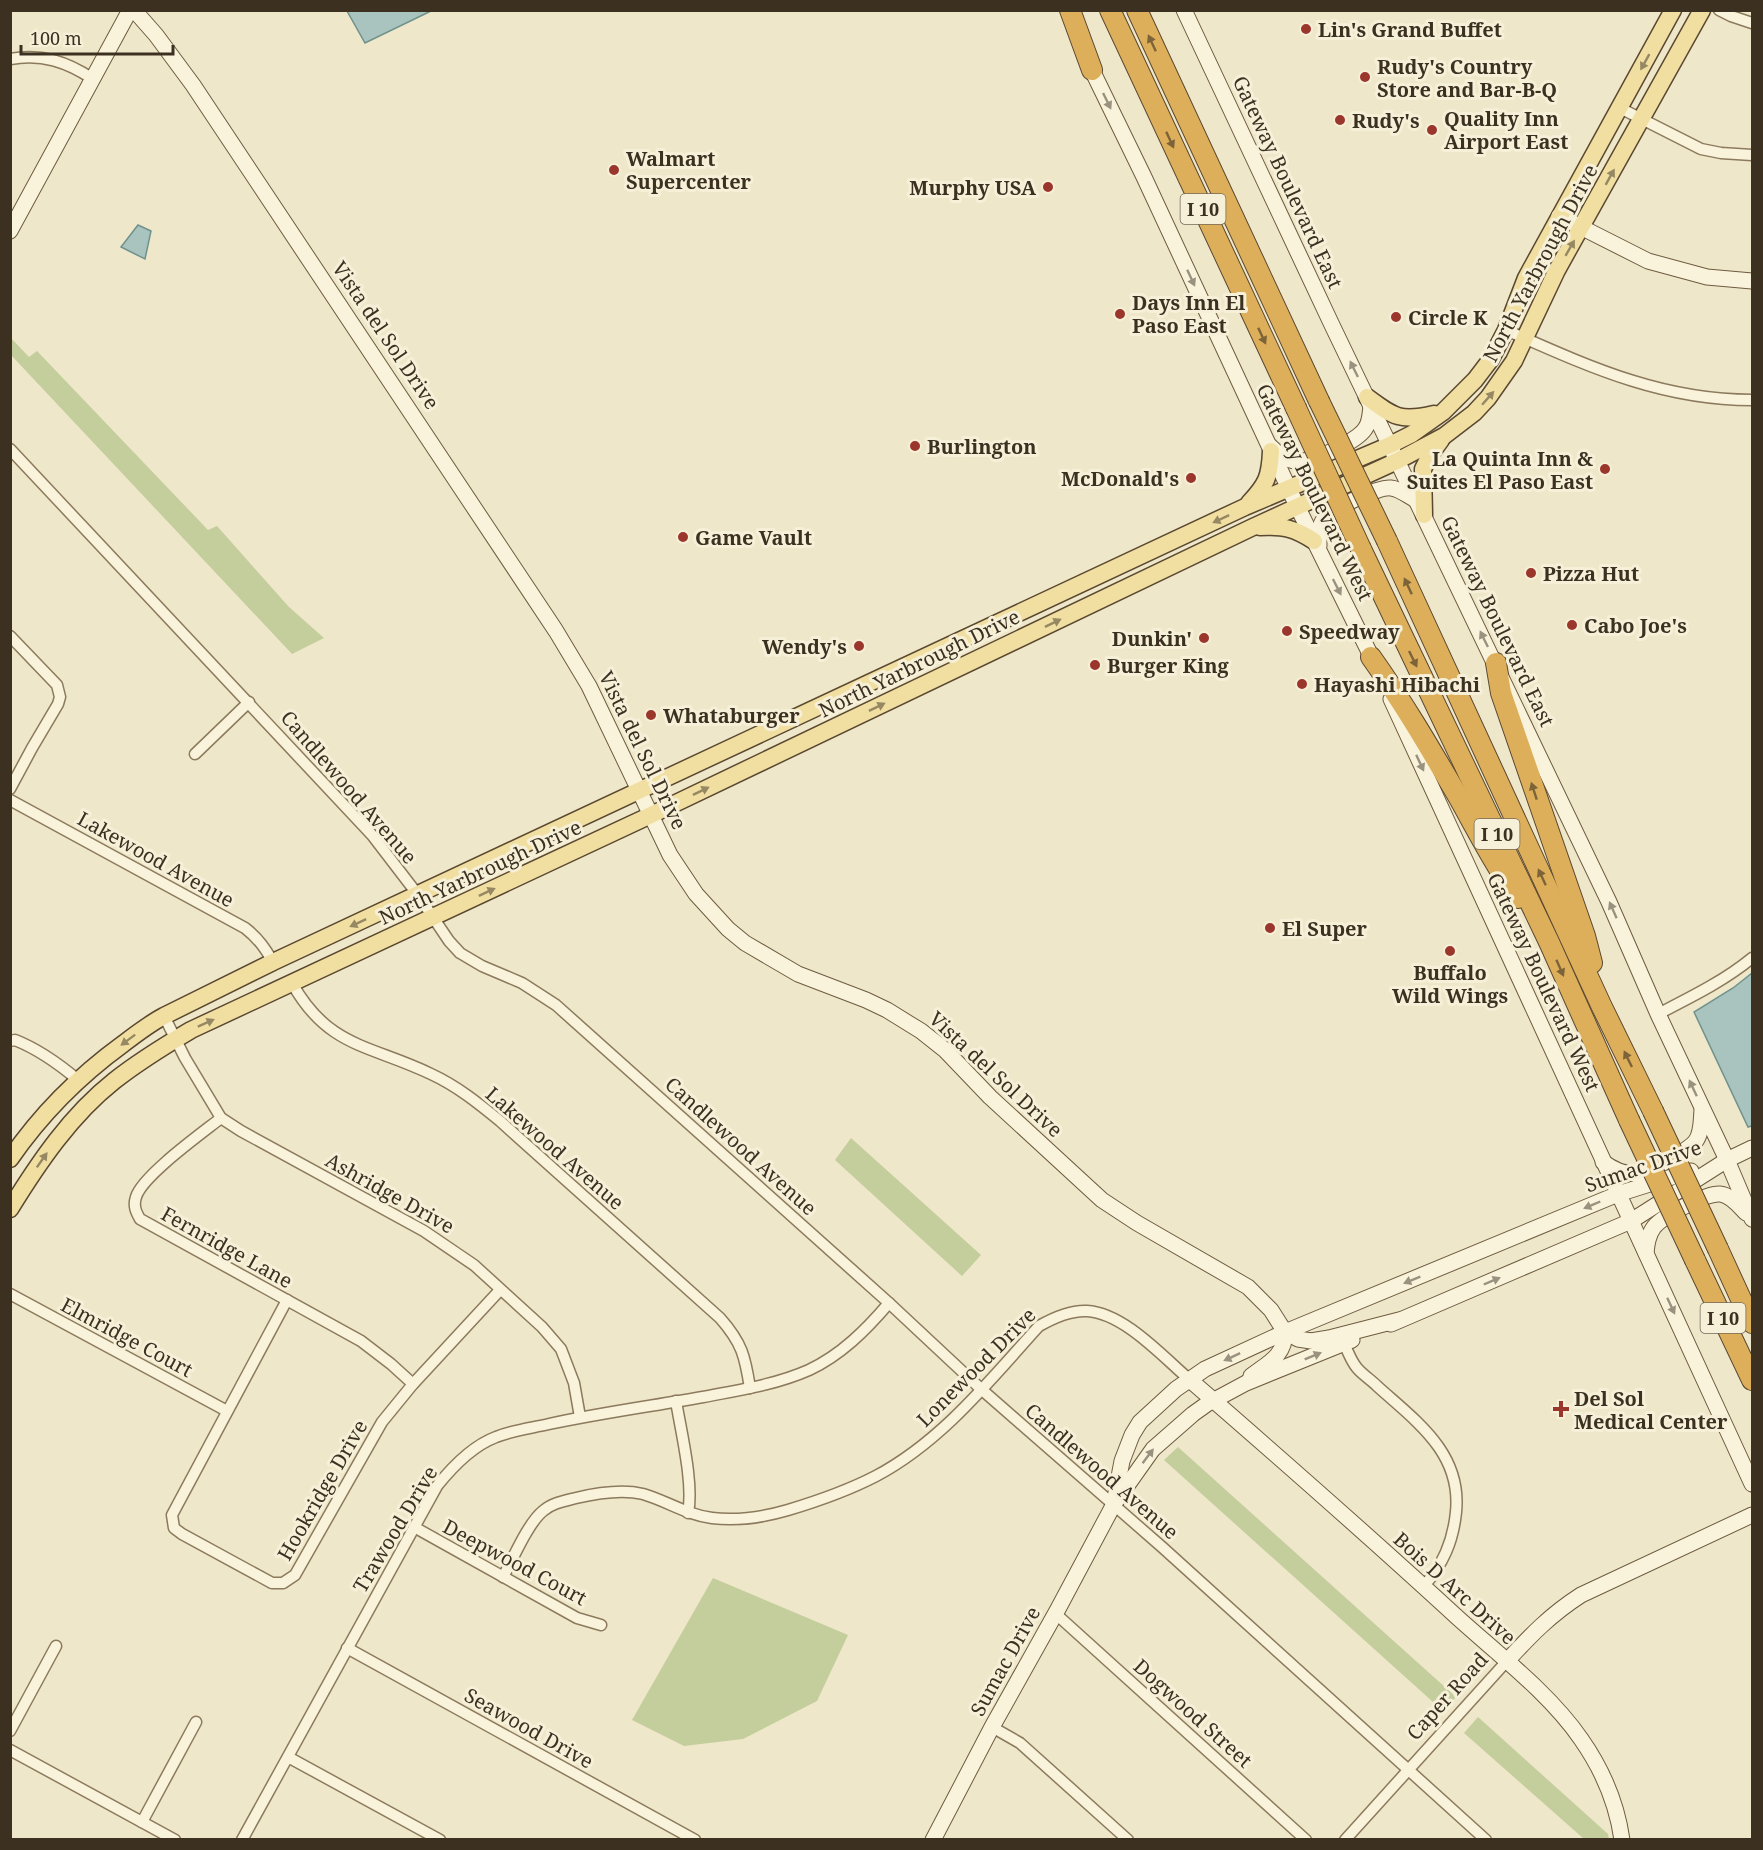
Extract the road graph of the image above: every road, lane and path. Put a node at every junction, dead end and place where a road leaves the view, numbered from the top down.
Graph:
1 (132, 10) edge
2 (1064, 10) edge
3 (1070, 10) edge
4 (1110, 10) edge
5 (1137, 10) edge
6 (1184, 10) edge
7 (1673, 10) edge
8 (1702, 10) edge
9 (1719, 10) edge
10 (1752, 23) edge
11 (10, 59) edge
12 (1092, 70) junction
13 (93, 79) junction
14 (1620, 108) junction
15 (1642, 120) junction
16 (1752, 155) edge
17 (1559, 216) junction
18 (1581, 228) junction
19 (10, 231) edge
20 (1752, 281) edge
21 (1506, 330) junction
22 (1526, 339) junction
23 (1752, 400) edge
24 (1369, 402) junction
25 (1443, 412) junction
26 (1444, 436) junction
27 (1390, 445) junction
28 (1269, 447) junction
29 (10, 449) edge
30 (1397, 461) junction
31 (1289, 488) junction
32 (1297, 506) junction
33 (1245, 507) junction
34 (1420, 507) junction
35 (1253, 527) junction
36 (1316, 546) junction
37 (993, 626) junction
38 (10, 636) edge
39 (1003, 646) junction
40 (1371, 657) junction
41 (1496, 663) junction
42 (249, 702) junction
43 (195, 754) dead end
44 (10, 789) edge
45 (639, 792) junction
46 (10, 800) edge
47 (651, 815) junction
48 (418, 895) junction
49 (434, 917) junction
50 (1549, 942) junction
51 (1752, 958) edge
52 (273, 962) junction
53 (292, 983) junction
54 (1602, 1007) junction
55 (1658, 1014) junction
56 (164, 1016) junction
57 (175, 1040) junction
58 (10, 1041) edge
59 (78, 1080) junction
60 (1702, 1110) junction
61 (221, 1118) junction
62 (1752, 1148) edge
63 (10, 1159) edge
64 (1727, 1160) junction
65 (1603, 1162) junction
66 (1618, 1194) junction
67 (10, 1209) edge
68 (1752, 1219) edge
69 (1631, 1221) junction
70 (1646, 1253) junction
71 (500, 1290) junction
72 (10, 1294) edge
73 (287, 1300) junction
74 (889, 1303) junction
75 (1399, 1320) junction
76 (1752, 1323) edge
77 (1285, 1332) junction
78 (1344, 1344) junction
79 (1190, 1380) junction
80 (1752, 1380) edge
81 (413, 1384) junction
82 (750, 1388) junction
83 (981, 1389) junction
84 (1232, 1391) junction
85 (676, 1401) junction
86 (1214, 1401) junction
87 (227, 1411) junction
88 (580, 1417) junction
89 (1752, 1484) edge
90 (1114, 1504) junction
91 (688, 1513) junction
92 (1752, 1515) edge
93 (414, 1527) junction
94 (503, 1577) junction
95 (1424, 1586) junction
96 (1056, 1614) junction
97 (601, 1625) dead end
98 (56, 1646) dead end
99 (347, 1648) junction
100 (1506, 1662) junction
101 (196, 1722) dead end
102 (992, 1727) junction
103 (10, 1731) edge
104 (10, 1750) edge
105 (288, 1757) junction
106 (1408, 1768) junction
107 (142, 1822) junction
108 (175, 1839) edge
109 (242, 1839) edge
110 (440, 1839) edge
111 (694, 1839) edge
112 (933, 1839) edge
113 (1128, 1839) edge
114 (1306, 1839) edge
115 (1345, 1839) edge
116 (1486, 1839) edge
117 (1622, 1839) edge

1 - 13 main road
1 - 45 main road, Vista del Sol Drive
2 - 12 main road, Gateway Boulevard West
3 - 12 highway
4 -> 50 highway, I 10, bridge
54 -> 5 highway, I 10, bridge
24 -> 6 main road, Gateway Boulevard East
7 -> 14 main road, North Yarbrough Drive
8 - 15 main road, North Yarbrough Drive
9 - 10 street
11 - 13 street
12 -> 28 main road, Gateway Boulevard West
13 - 19 main road
14 - 15 street
14 - 17 main road, North Yarbrough Drive
15 - 16 street
18 -> 15 main road, North Yarbrough Drive
17 - 18 main road
17 - 21 main road, North Yarbrough Drive
18 - 20 main road
22 -> 18 main road, North Yarbrough Drive
21 - 22 street
21 - 25 main road, North Yarbrough Drive
22 - 23 street
26 -> 22 main road, North Yarbrough Drive
24 - 25 main road
24 - 27 main road, Gateway Boulevard East
24 - 28 main road
25 - 27 main road, North Yarbrough Drive
26 - 30 main road, North Yarbrough Drive
26 - 34 main road
27 - 30 main road, Gateway Boulevard East
27 - 31 main road, North Yarbrough Drive
28 - 31 main road, Gateway Boulevard West
28 - 33 main road
29 - 42 street, Candlewood Avenue
30 - 32 main road, North Yarbrough Drive
30 - 34 main road, Gateway Boulevard East
31 - 32 main road, Gateway Boulevard West
31 - 33 main road, North Yarbrough Drive
32 - 35 main road, North Yarbrough Drive
32 - 36 main road, Gateway Boulevard West
33 -> 37 main road, North Yarbrough Drive
34 - 36 main road
41 -> 34 main road, Gateway Boulevard East
35 - 36 main road
39 -> 35 main road, North Yarbrough Drive
36 -> 40 main road, Gateway Boulevard West
37 - 39 main road
37 - 45 main road, North Yarbrough Drive
38 - 44 street
47 -> 39 main road, North Yarbrough Drive
40 - 50 highway
40 -> 65 main road, Gateway Boulevard West
54 -> 41 highway
55 -> 41 main road, Gateway Boulevard East
42 - 43 street
42 - 48 street, Candlewood Avenue
45 - 47 main road, Vista del Sol Drive
45 - 48 main road, North Yarbrough Drive
46 - 52 street, Lakewood Avenue
49 -> 47 main road, North Yarbrough Drive
47 - 77 main road, Vista del Sol Drive
48 - 49 street, Candlewood Avenue
48 -> 52 main road, North Yarbrough Drive
49 - 53 main road, North Yarbrough Drive
49 - 74 street, Candlewood Avenue
50 -> 80 highway, I 10, bridge
51 - 55 street
52 - 56 main road, North Yarbrough Drive
57 -> 53 main road, North Yarbrough Drive
53 - 82 street, Lakewood Avenue
76 -> 54 highway, I 10, bridge
60 -> 55 main road, Gateway Boulevard East
56 - 57 street, Ashridge Drive
56 -> 59 main road, North Yarbrough Drive
57 - 61 street, Ashridge Drive
67 -> 57 main road, North Yarbrough Drive
58 - 59 street
59 - 63 main road, North Yarbrough Drive
60 - 64 main road, Gateway Boulevard East
60 - 65 main road
61 - 71 street, Ashridge Drive
61 - 73 street, Fernridge Lane
62 - 64 main road
64 - 66 main road, Sumac Drive
64 - 68 main road, Gateway Boulevard East
64 - 69 main road, Sumac Drive
65 - 66 main road, Gateway Boulevard West
66 - 69 main road, Gateway Boulevard West
66 -> 77 main road, Sumac Drive
68 - 70 main road
69 - 70 main road, Gateway Boulevard West
75 -> 69 main road, Sumac Drive
70 -> 89 main road, Gateway Boulevard West
71 - 81 street, Hookridge Drive
71 - 88 street, Ashridge Drive
72 - 87 street, Elmridge Court
73 - 81 street, Fernridge Lane
73 - 87 street, Hookridge Drive
74 - 82 street, Trawood Drive
74 - 83 street, Candlewood Avenue
75 - 77 main road
75 - 78 main road, Sumac Drive
77 -> 79 main road, Sumac Drive
77 - 84 main road
84 -> 78 main road, Sumac Drive
78 - 95 street
79 - 83 street, Lonewood Drive
79 - 86 main road, Bois D Arc Drive
79 - 90 main road, Sumac Drive
81 - 87 street, Hookridge Drive
82 - 85 street, Trawood Drive
83 - 90 street, Candlewood Avenue
83 - 91 street, Lonewood Drive
84 - 86 main road, Sumac Drive
85 - 88 street, Trawood Drive
85 - 91 street
90 -> 86 main road, Sumac Drive
86 - 95 main road, Bois D Arc Drive
88 - 93 street, Trawood Drive
90 - 96 main road, Sumac Drive
90 - 106 street, Candlewood Avenue
91 - 94 street, Lonewood Drive
92 - 100 main road, Caper Road
93 - 94 street, Deepwood Court
93 - 99 street, Trawood Drive
94 - 97 street, Deepwood Court
95 - 100 main road, Bois D Arc Drive
96 - 102 main road, Sumac Drive
96 - 114 street, Dogwood Street
98 - 103 street
99 - 105 street, Trawood Drive
99 - 111 street, Seawood Drive
100 - 106 street, Caper Road
100 - 117 main road, Bois D Arc Drive
101 - 107 street
102 - 112 main road, Sumac Drive
102 - 113 street
104 - 107 street
105 - 109 street, Trawood Drive
105 - 110 street
106 - 115 street, Caper Road
106 - 116 street, Candlewood Avenue
107 - 108 street

